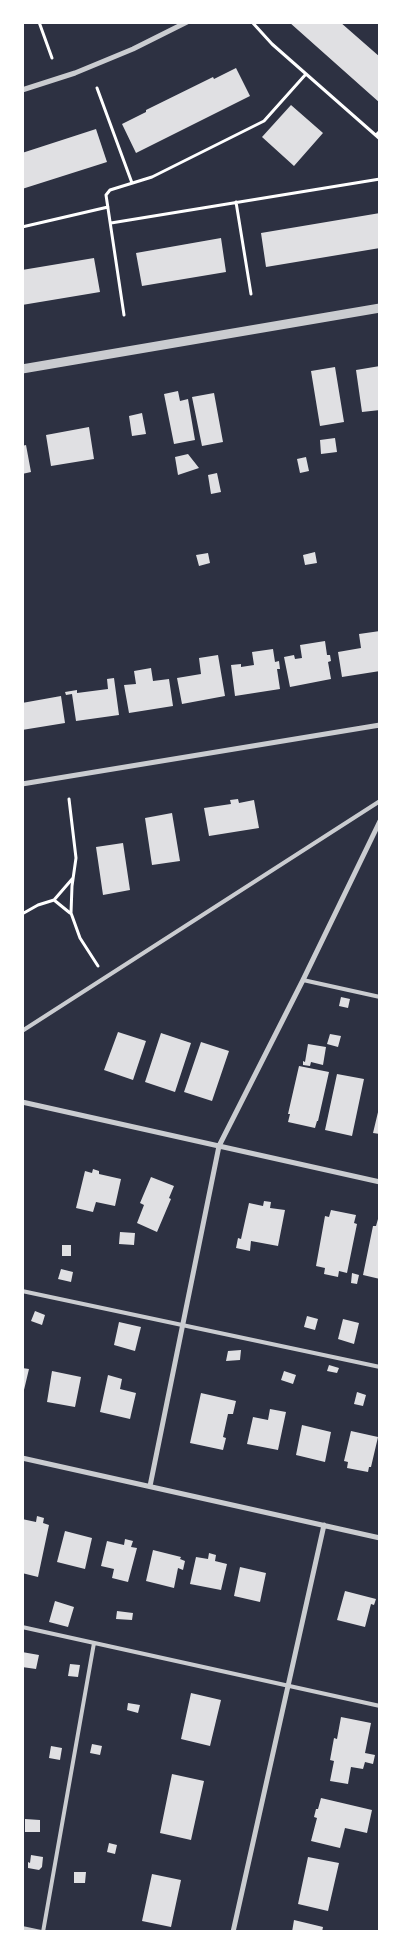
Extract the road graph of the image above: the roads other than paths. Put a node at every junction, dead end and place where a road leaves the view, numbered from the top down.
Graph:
1 (187, 22) edge
2 (22, 90) edge
3 (380, 308) edge
4 (22, 369) edge
5 (380, 725) edge
6 (22, 784) edge
7 (380, 801) edge
8 (380, 821) edge
9 (303, 980) junction
10 (380, 997) edge
11 (22, 1031) edge
12 (22, 1102) edge
13 (219, 1146) junction
14 (380, 1182) edge
15 (22, 1291) edge
16 (184, 1324) junction
17 (380, 1367) edge
18 (22, 1458) edge
19 (150, 1486) junction
20 (324, 1526) junction
21 (380, 1538) edge
22 (22, 1627) edge
23 (94, 1643) junction
24 (288, 1686) junction
25 (380, 1706) edge
26 (22, 1928) edge
27 (42, 1932) edge
28 (233, 1932) edge

1 - 2 street
3 - 4 street
5 - 6 street
7 - 11 lane
8 - 9 street
9 - 10 lane
9 - 13 street
12 - 13 street
13 - 14 street
13 - 16 street
15 - 16 lane
16 - 17 lane
16 - 19 street
18 - 19 street
19 - 20 street
20 - 21 street
20 - 24 street
22 - 23 lane
23 - 24 lane
23 - 27 lane
24 - 25 lane
24 - 28 street
26 - 27 lane

